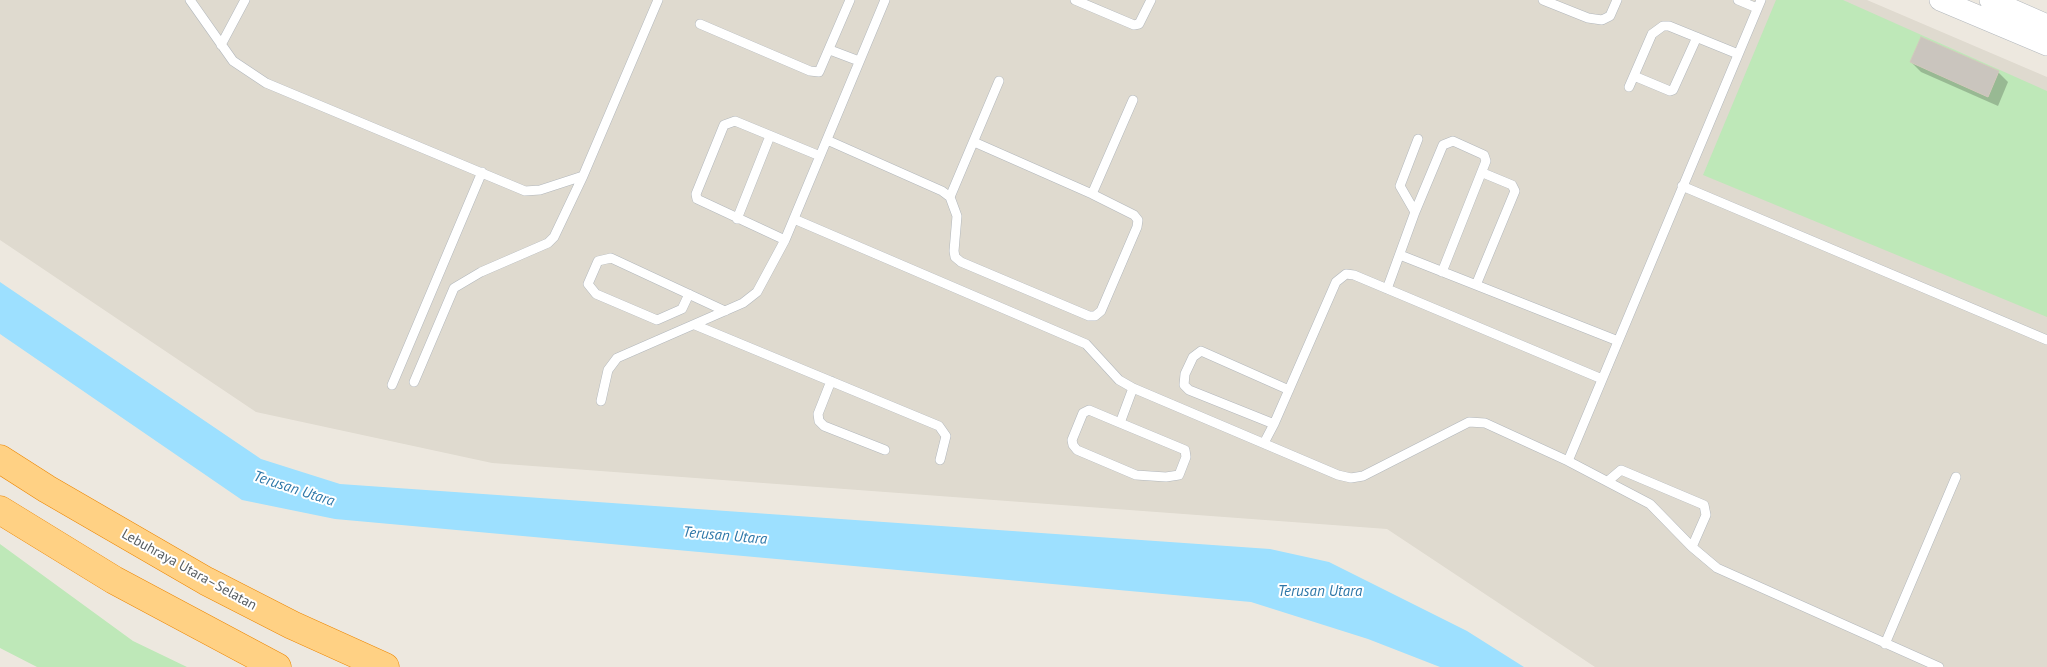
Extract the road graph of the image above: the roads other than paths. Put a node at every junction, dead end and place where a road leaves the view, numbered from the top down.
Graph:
1 (190, 0) edge
2 (245, 0) edge
3 (658, 0) edge
4 (850, 0) edge
5 (885, 0) edge
6 (1075, 0) edge
7 (1151, 0) edge
8 (1543, 0) edge
9 (1617, 0) edge
10 (1738, 0) edge
11 (1940, 0) edge
12 (1990, 0) edge
13 (1759, 4) edge
14 (700, 24) dead end
15 (2047, 25) edge
16 (1697, 37) junction
17 (221, 45) junction
18 (2047, 46) edge
19 (830, 50) junction
20 (1738, 54) junction
21 (860, 61) junction
22 (1634, 76) junction
23 (999, 81) dead end
24 (1628, 88) dead end
25 (1133, 100) dead end
26 (770, 136) junction
27 (1418, 138) dead end
28 (827, 140) junction
29 (974, 142) junction
30 (820, 156) junction
31 (482, 172) junction
32 (1483, 173) junction
33 (584, 176) junction
34 (1682, 186) junction
35 (1092, 194) junction
36 (950, 197) junction
37 (1415, 212) junction
38 (737, 219) junction
39 (794, 219) junction
40 (785, 240) junction
41 (1400, 255) junction
42 (1442, 272) junction
43 (1476, 285) junction
44 (1387, 289) junction
45 (689, 294) junction
46 (725, 311) junction
47 (695, 325) junction
48 (2047, 340) edge
49 (1618, 342) junction
50 (1602, 379) junction
51 (830, 381) junction
52 (414, 382) dead end
53 (392, 385) dead end
54 (1133, 388) junction
55 (1289, 390) junction
56 (601, 401) dead end
57 (1120, 423) junction
58 (1274, 424) junction
59 (1264, 442) junction
60 (885, 450) dead end
61 (0, 460) edge
62 (940, 460) dead end
63 (1568, 461) junction
64 (1956, 477) dead end
65 (1608, 481) junction
66 (0, 510) edge
67 (1692, 547) junction
68 (1885, 644) junction
69 (277, 667) edge
70 (385, 667) edge
71 (1939, 667) edge

1 - 17 lane
2 - 17 lane
3 - 33 lane
4 - 19 lane
5 - 21 lane
6 - 7 lane
8 - 9 lane
10 - 13 lane
11 - 18 street
12 - 15 street
13 - 20 lane
14 - 19 lane
16 - 20 lane
16 - 22 lane
16 - 22 lane
17 - 31 lane
19 - 21 lane
20 - 34 lane
21 - 28 lane
22 - 24 lane
23 - 29 lane
25 - 35 lane
26 - 30 lane
26 - 38 lane
26 - 38 lane
27 - 37 lane
28 - 30 lane
28 - 36 lane
29 - 35 lane
29 - 36 lane
30 - 39 lane
31 - 33 lane
31 - 53 lane
32 - 37 lane
32 - 42 lane
32 - 43 lane
33 - 52 lane
34 - 48 lane
34 - 49 lane
35 - 36 lane
37 - 41 lane
38 - 40 lane
39 - 40 lane
39 - 54 lane
40 - 46 lane
41 - 42 lane
41 - 44 lane
42 - 43 lane
43 - 49 lane
44 - 50 lane
44 - 55 lane
45 - 45 lane
45 - 46 lane
46 - 47 lane
47 - 51 lane
47 - 56 lane
49 - 50 lane
50 - 63 lane
51 - 60 lane
51 - 62 lane
54 - 57 lane
54 - 59 lane
55 - 58 lane
55 - 58 lane
57 - 57 lane
58 - 59 lane
59 - 63 lane
61 - 70 highway, Lebuhraya Utara–Selatan
63 - 65 lane
64 - 68 lane
65 - 67 lane
65 - 67 lane
66 - 69 highway
67 - 68 lane
68 - 71 lane

